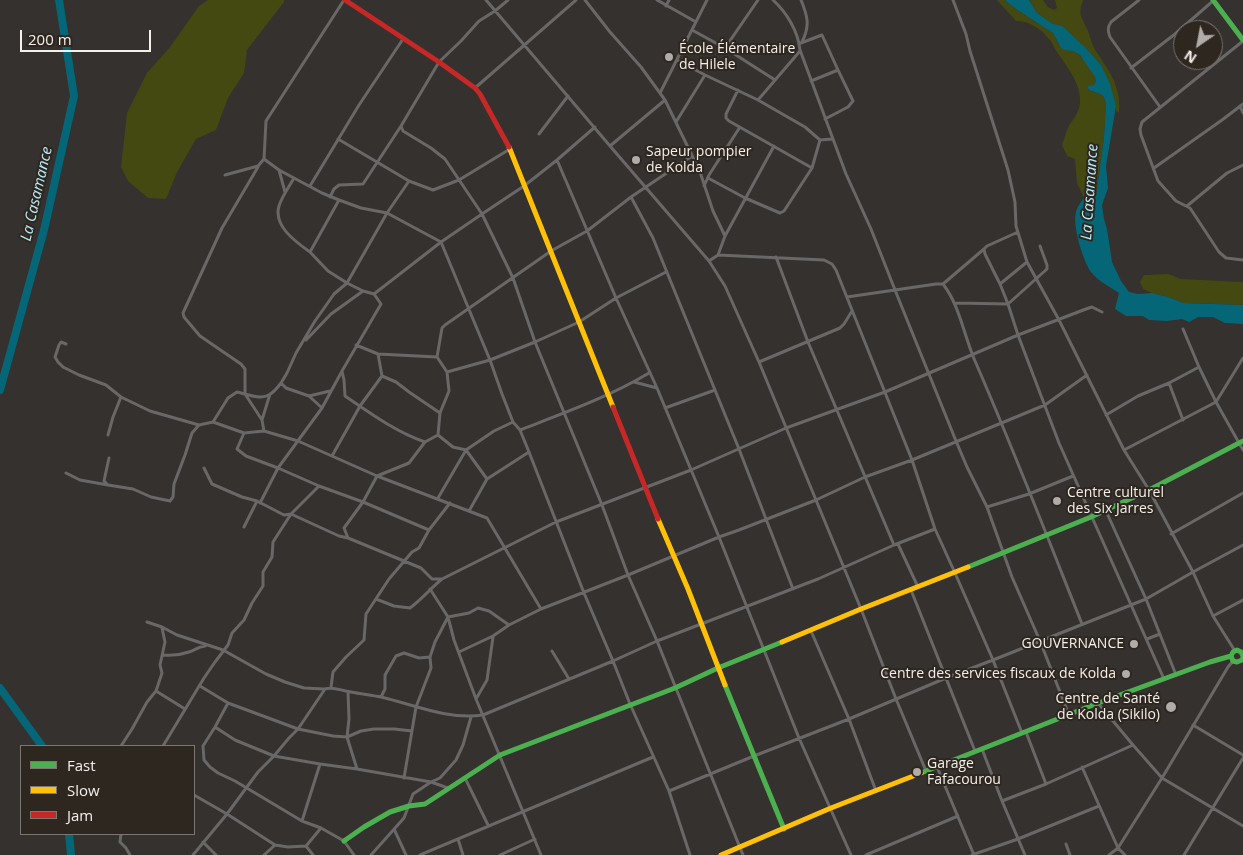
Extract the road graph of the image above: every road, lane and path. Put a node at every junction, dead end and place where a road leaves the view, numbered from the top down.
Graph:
1 (345, 0) edge
2 (486, 0) edge
3 (508, 0) edge
4 (576, 0) edge
5 (585, 0) edge
6 (656, 0) edge
7 (669, 0) edge
8 (707, 0) edge
9 (758, 0) edge
10 (773, 0) edge
11 (801, 0) edge
12 (953, 0) edge
13 (1139, 0) edge
14 (1214, 0) edge
15 (666, 6) junction
16 (495, 11) junction
17 (696, 22) junction
18 (692, 30) junction
19 (403, 39) junction
20 (1243, 41) edge
21 (802, 43) junction
22 (524, 45) junction
23 (725, 48) junction
24 (800, 50) junction
25 (677, 60) junction
26 (438, 62) junction
27 (1131, 68) junction
28 (838, 70) junction
29 (706, 76) junction
30 (775, 80) junction
31 (811, 81) junction
32 (474, 88) junction
33 (738, 90) junction
34 (660, 93) junction
35 (568, 96) junction
36 (665, 100) junction
37 (758, 100) junction
38 (1242, 105) edge
39 (1160, 107) junction
40 (1243, 113) edge
41 (825, 119) junction
42 (676, 122) junction
43 (401, 126) junction
44 (595, 127) junction
45 (740, 127) junction
46 (539, 134) dead end
47 (338, 139) junction
48 (832, 139) junction
49 (820, 140) junction
50 (610, 146) junction
51 (774, 146) junction
52 (510, 150) junction
53 (692, 156) junction
54 (264, 159) junction
55 (556, 160) junction
56 (377, 162) junction
57 (1243, 165) edge
58 (258, 166) junction
59 (812, 168) junction
60 (1154, 168) junction
61 (279, 170) junction
62 (225, 175) dead end
63 (294, 178) junction
64 (708, 178) junction
65 (459, 180) junction
66 (410, 181) junction
67 (310, 186) junction
68 (524, 186) junction
69 (704, 186) junction
70 (646, 187) junction
71 (285, 193) junction
72 (330, 197) junction
73 (631, 197) junction
74 (745, 198) junction
75 (339, 200) junction
76 (1186, 206) junction
77 (387, 212) junction
78 (482, 214) junction
79 (587, 231) junction
80 (1018, 232) junction
81 (725, 236) junction
82 (441, 242) junction
83 (1040, 246) dead end
84 (984, 249) junction
85 (551, 251) junction
86 (310, 252) junction
87 (718, 255) junction
88 (776, 257) junction
89 (709, 260) junction
90 (1243, 260) edge
91 (1027, 262) junction
92 (666, 272) junction
93 (513, 278) junction
94 (1037, 279) junction
95 (347, 283) junction
96 (943, 284) junction
97 (1000, 284) junction
98 (895, 290) junction
99 (363, 291) junction
100 (374, 294) junction
101 (847, 296) junction
102 (616, 298) junction
103 (955, 303) junction
104 (1008, 304) junction
105 (468, 308) junction
106 (852, 311) junction
107 (1102, 312) dead end
108 (1059, 320) junction
109 (579, 322) junction
110 (1183, 328) dead end
111 (1018, 335) junction
112 (535, 342) junction
113 (808, 342) junction
114 (66, 344) dead end
115 (302, 344) junction
116 (356, 346) junction
117 (378, 354) junction
118 (972, 355) junction
119 (437, 357) junction
120 (1243, 358) edge
121 (490, 360) junction
122 (759, 362) junction
123 (1199, 367) junction
124 (342, 371) junction
125 (446, 372) junction
126 (649, 372) junction
127 (930, 374) junction
128 (1087, 375) junction
129 (382, 376) junction
130 (634, 382) junction
131 (281, 383) junction
132 (1168, 383) junction
133 (657, 388) junction
134 (715, 390) junction
135 (331, 391) junction
136 (885, 392) junction
137 (245, 394) junction
138 (270, 394) junction
139 (608, 395) junction
140 (308, 396) junction
141 (122, 397) junction
142 (1216, 402) junction
143 (1045, 405) junction
144 (360, 406) junction
145 (322, 408) junction
146 (665, 408) junction
147 (836, 410) junction
148 (440, 413) junction
149 (564, 413) junction
150 (1106, 415) junction
151 (262, 420) junction
152 (1183, 420) junction
153 (213, 422) junction
154 (513, 422) junction
155 (1002, 422) junction
156 (199, 425) junction
157 (786, 428) junction
158 (520, 430) junction
159 (264, 431) junction
160 (244, 433) junction
161 (438, 435) junction
162 (108, 436) dead end
163 (298, 441) junction
164 (956, 441) junction
165 (425, 442) junction
166 (1241, 442) edge
167 (739, 449) junction
168 (466, 450) junction
169 (1124, 450) junction
170 (1243, 450) edge
171 (529, 452) junction
172 (332, 456) junction
173 (109, 458) dead end
174 (912, 460) junction
175 (204, 468) dead end
176 (278, 468) junction
177 (691, 470) junction
178 (66, 473) dead end
179 (377, 476) junction
180 (1073, 476) junction
181 (865, 477) junction
182 (487, 479) junction
183 (108, 485) junction
184 (319, 486) junction
185 (644, 488) junction
186 (1148, 490) junction
187 (1243, 493) edge
188 (1029, 494) junction
189 (438, 498) junction
190 (816, 500) junction
191 (258, 502) junction
192 (363, 502) junction
193 (450, 503) junction
194 (602, 505) junction
195 (987, 507) junction
196 (470, 511) junction
197 (1106, 511) junction
198 (291, 514) junction
199 (1091, 517) junction
200 (767, 519) junction
201 (556, 522) junction
202 (244, 527) dead end
203 (935, 529) junction
204 (429, 530) junction
205 (1171, 534) junction
206 (1047, 535) junction
207 (719, 537) junction
208 (348, 538) junction
209 (898, 544) junction
210 (894, 545) junction
211 (1243, 546) edge
212 (505, 547) junction
213 (1003, 553) junction
214 (674, 556) junction
215 (405, 561) junction
216 (844, 567) junction
217 (955, 572) junction
218 (1192, 572) junction
219 (628, 575) junction
220 (442, 579) junction
221 (918, 587) junction
222 (430, 589) junction
223 (793, 589) junction
224 (911, 590) junction
225 (584, 593) junction
226 (376, 599) junction
227 (1146, 599) junction
228 (1243, 600) edge
229 (747, 605) junction
230 (1132, 605) junction
231 (541, 609) junction
232 (861, 609) junction
233 (1213, 616) junction
234 (448, 617) junction
235 (147, 622) dead end
236 (701, 623) junction
237 (1082, 624) junction
238 (509, 625) junction
239 (162, 627) junction
240 (811, 631) junction
241 (1160, 634) junction
242 (493, 636) junction
243 (1147, 639) junction
244 (657, 641) junction
245 (1040, 641) junction
246 (208, 646) junction
247 (223, 650) junction
248 (765, 650) junction
249 (552, 651) dead end
250 (1235, 651) junction
251 (459, 652) junction
252 (163, 655) junction
253 (1242, 656) edge
254 (430, 657) junction
255 (1232, 659) junction
256 (993, 660) junction
257 (613, 661) junction
258 (718, 668) junction
259 (1176, 675) junction
260 (946, 678) junction
261 (569, 679) junction
262 (1164, 679) junction
263 (200, 686) junction
264 (331, 687) junction
265 (675, 688) junction
266 (325, 689) junction
267 (156, 691) junction
268 (348, 692) junction
269 (382, 698) junction
270 (476, 699) junction
271 (896, 699) junction
272 (1098, 703) junction
273 (228, 704) junction
274 (630, 704) junction
275 (416, 707) junction
276 (185, 709) junction
277 (1069, 714) junction
278 (483, 715) junction
279 (471, 717) junction
280 (849, 718) junction
281 (1193, 725) junction
282 (288, 726) junction
283 (215, 727) junction
284 (298, 729) junction
285 (412, 731) junction
286 (1024, 733) junction
287 (347, 737) junction
288 (288, 738) junction
289 (800, 738) junction
290 (122, 745) edge
291 (164, 745) edge
292 (1133, 746) junction
293 (982, 748) junction
294 (975, 751) junction
295 (500, 755) junction
296 (274, 756) junction
297 (754, 756) junction
298 (1243, 756) edge
299 (653, 757) junction
300 (320, 764) junction
301 (937, 767) junction
302 (1082, 767) junction
303 (357, 769) junction
304 (926, 771) junction
305 (711, 774) junction
306 (404, 778) junction
307 (465, 778) junction
308 (1162, 778) junction
309 (431, 782) junction
310 (1046, 784) junction
311 (246, 787) junction
312 (448, 788) junction
313 (668, 791) junction
314 (876, 791) junction
315 (195, 796) edge
316 (1002, 801) junction
317 (409, 806) junction
318 (1099, 806) junction
319 (1213, 807) junction
320 (831, 808) junction
321 (523, 811) junction
322 (226, 814) junction
323 (958, 816) junction
324 (302, 821) junction
325 (488, 825) junction
326 (1243, 826) edge
327 (321, 828) junction
328 (394, 828) junction
329 (784, 829) junction
330 (121, 835) edge
331 (458, 839) junction
332 (535, 839) junction
333 (1018, 839) junction
334 (344, 841) junction
335 (203, 842) junction
336 (1066, 844) dead end
337 (275, 845) junction
338 (306, 846) junction
339 (740, 848) junction
340 (1118, 848) junction
341 (130, 855) edge
342 (193, 855) edge
343 (216, 855) edge
344 (264, 855) edge
345 (313, 855) edge
346 (354, 855) edge
347 (371, 855) edge
348 (406, 855) edge
349 (420, 855) edge
350 (464, 855) edge
351 (500, 855) edge
352 (541, 855) edge
353 (690, 855) edge
354 (721, 855) edge
355 (743, 855) edge
356 (851, 855) edge
357 (866, 855) edge
358 (973, 855) edge
359 (1025, 855) edge
360 (1070, 855) edge
361 (1109, 855) edge
362 (1126, 855) edge
363 (1184, 855) edge

1 - 19 street
1 - 54 street
2 - 16 street
3 - 16 street
4 - 22 street
5 - 34 street
6 - 15 street
7 - 15 street
8 - 17 street
9 - 23 street
10 - 24 street
11 - 21 street
12 - 80 street
13 - 27 street
14 - 20 street
14 - 27 street
15 - 17 street
16 - 22 street
16 - 26 street
17 - 18 street
18 - 23 street
18 - 25 street
19 - 26 street
19 - 47 street
20 - 39 street
21 - 24 street
21 - 28 street
22 - 32 street
22 - 35 street
23 - 30 street
24 - 30 street
24 - 31 street
25 - 29 street
25 - 34 street
26 - 32 street
26 - 43 street
27 - 39 street
28 - 31 street
28 - 41 street
29 - 33 street
29 - 42 street
30 - 37 street
31 - 41 street
32 - 52 street
33 - 37 street
33 - 45 street
34 - 36 street
35 - 44 street
35 - 46 street
36 - 42 street
36 - 50 street
37 - 49 street
38 - 40 street
38 - 60 street
39 - 60 street
41 - 48 street
42 - 53 street
43 - 56 street
43 - 65 street
44 - 50 street
44 - 55 street
45 - 51 street
45 - 64 street
47 - 56 street
47 - 67 street
48 - 49 street
48 - 98 street
49 - 59 street
50 - 70 street
51 - 59 street
51 - 74 street
52 - 65 street
52 - 68 street
53 - 69 street
53 - 70 street
54 - 58 street
54 - 61 street
55 - 68 street
55 - 79 street
56 - 66 street
56 - 72 street
57 - 76 street
58 - 62 street
58 - 137 street
59 - 74 street
60 - 76 street
61 - 63 street
61 - 71 street
63 - 67 street
63 - 71 street
64 - 69 street
64 - 74 street
65 - 66 street
65 - 78 street
66 - 77 street
67 - 72 street
68 - 78 street
68 - 85 street
69 - 81 street
70 - 73 street
70 - 89 street
71 - 86 street
72 - 75 street
73 - 79 street
73 - 92 street
74 - 81 street
75 - 77 street
75 - 86 street
76 - 90 street
77 - 82 street
77 - 95 street
78 - 82 street
78 - 93 street
79 - 85 street
79 - 102 street
80 - 84 street
80 - 91 street
81 - 87 street
82 - 100 street
82 - 105 street
83 - 94 street
84 - 96 street
84 - 97 street
85 - 93 street
85 - 109 street
86 - 95 street
87 - 88 street
87 - 89 street
88 - 101 street
88 - 113 street
89 - 122 street
91 - 94 street
91 - 97 street
92 - 102 street
92 - 134 street
93 - 105 street
93 - 112 street
94 - 104 street
94 - 108 street
95 - 99 street
95 - 115 street
96 - 98 street
96 - 103 street
97 - 104 street
98 - 101 street
98 - 127 street
99 - 100 street
99 - 115 street
100 - 116 street
101 - 106 street
102 - 109 street
102 - 126 street
103 - 104 street
103 - 118 street
104 - 111 street
105 - 119 street
105 - 121 street
106 - 113 street
106 - 136 street
107 - 108 street
108 - 111 street
108 - 128 street
109 - 112 street
109 - 139 street
110 - 123 street
111 - 118 street
111 - 143 street
112 - 121 street
112 - 149 street
113 - 122 street
113 - 147 street
114 - 141 street
115 - 131 street
116 - 117 street
116 - 124 street
117 - 119 street
117 - 129 street
118 - 127 street
118 - 155 street
119 - 125 street
120 - 142 street
121 - 125 street
121 - 154 street
122 - 157 street
123 - 132 street
123 - 142 street
124 - 135 street
124 - 144 street
125 - 148 street
126 - 130 street
126 - 133 street
127 - 136 street
127 - 164 street
128 - 143 street
128 - 150 street
129 - 144 street
129 - 148 street
130 - 133 street
130 - 139 street
131 - 138 street
131 - 140 street
132 - 150 street
132 - 152 street
133 - 146 street
134 - 146 street
134 - 167 street
135 - 140 street
135 - 145 street
136 - 147 street
136 - 174 street
137 - 138 street
137 - 151 street
137 - 153 street
138 - 151 street
139 - 149 street
139 - 185 street
140 - 145 street
141 - 156 street
141 - 162 street
142 - 152 street
142 - 166 street
143 - 155 street
143 - 180 street
144 - 165 street
144 - 172 street
145 - 163 street
146 - 177 street
147 - 157 street
147 - 181 street
148 - 161 street
149 - 158 street
149 - 194 street
150 - 169 street
151 - 159 street
152 - 169 street
153 - 156 street
153 - 160 street
154 - 158 street
154 - 168 street
155 - 164 street
155 - 188 street
156 - 183 street
157 - 167 street
157 - 190 street
158 - 171 street
159 - 160 street
159 - 163 street
160 - 176 street
161 - 165 street
161 - 168 street
163 - 172 street
163 - 176 street
164 - 174 street
164 - 195 street
165 - 179 street
166 - 170 street
166 - 186 street
167 - 177 street
167 - 200 street
168 - 182 street
168 - 189 street
169 - 186 street
171 - 182 street
171 - 201 street
172 - 179 street
173 - 183 street
174 - 181 street
174 - 203 street
175 - 191 street
176 - 184 street
176 - 191 street
177 - 185 street
177 - 207 street
178 - 183 street
179 - 189 street
179 - 192 street
180 - 188 street
180 - 199 street
181 - 190 street
181 - 210 street
182 - 196 street
184 - 192 street
184 - 198 street
185 - 194 street
185 - 214 street
186 - 197 street
186 - 205 street
187 - 205 street
188 - 195 street
188 - 206 street
189 - 193 street
190 - 200 street
190 - 216 street
191 - 198 street
191 - 202 street
192 - 204 street
192 - 208 street
193 - 196 street
193 - 204 street
194 - 201 street
194 - 219 street
195 - 213 street
196 - 212 street
197 - 199 street
197 - 227 street
198 - 208 street
198 - 247 street
199 - 206 street
199 - 230 street
200 - 207 street
200 - 223 street
201 - 212 street
201 - 225 street
203 - 209 street
203 - 217 street
204 - 215 street
205 - 218 street
206 - 213 street
206 - 237 street
207 - 214 street
207 - 229 street
208 - 215 street
209 - 210 street
209 - 221 street
210 - 216 street
211 - 218 street
212 - 220 street
212 - 231 street
213 - 217 street
213 - 245 street
214 - 219 street
214 - 236 street
215 - 220 street
215 - 226 street
216 - 223 street
216 - 232 street
217 - 221 street
217 - 256 street
218 - 227 street
218 - 233 street
219 - 225 street
219 - 244 street
220 - 222 street
221 - 224 street
222 - 226 street
222 - 234 street
223 - 229 street
224 - 232 street
224 - 260 street
225 - 231 street
225 - 257 street
226 - 264 street
227 - 230 street
227 - 241 street
228 - 233 street
229 - 236 street
229 - 248 street
230 - 237 street
230 - 243 street
231 - 238 street
232 - 240 street
232 - 271 street
233 - 250 street
234 - 238 street
234 - 251 street
234 - 254 street
235 - 239 street
236 - 244 street
236 - 258 street
237 - 245 street
238 - 242 street
239 - 246 street
239 - 252 street
240 - 248 street
240 - 280 street
241 - 243 street
241 - 259 street
242 - 251 street
242 - 270 street
243 - 262 street
244 - 257 street
244 - 265 street
245 - 256 street
245 - 277 street
246 - 247 street
246 - 252 street
247 - 263 street
247 - 266 street
248 - 258 street
248 - 289 street
249 - 261 street
250 - 253 street
250 - 255 street
251 - 270 street
252 - 267 street
253 - 255 street
254 - 269 street
254 - 275 street
255 - 259 street
255 - 281 street
256 - 260 street
256 - 286 street
257 - 261 street
257 - 274 street
258 - 265 street
258 - 297 street
259 - 262 street
260 - 271 street
260 - 294 street
261 - 278 street
262 - 272 street
263 - 273 street
263 - 276 street
264 - 266 street
264 - 268 street
265 - 274 street
265 - 305 street
266 - 284 street
267 - 276 street
267 - 290 street
268 - 269 street
268 - 287 street
269 - 275 street
270 - 278 street
271 - 280 street
271 - 304 street
272 - 277 street
272 - 292 street
273 - 282 street
273 - 283 street
274 - 295 street
274 - 299 street
275 - 279 street
275 - 285 street
276 - 291 street
277 - 286 street
278 - 279 street
278 - 295 street
279 - 309 street
280 - 289 street
280 - 314 street
281 - 298 street
281 - 308 street
282 - 284 street
282 - 288 street
283 - 296 street
283 - 311 street
284 - 287 street
284 - 288 street
285 - 287 street
285 - 306 street
286 - 293 street
286 - 310 street
287 - 303 street
288 - 296 street
289 - 297 street
289 - 320 street
292 - 302 street
292 - 308 street
293 - 294 street
293 - 316 street
294 - 301 street
295 - 307 street
295 - 321 street
296 - 300 street
296 - 311 street
297 - 305 street
297 - 329 street
298 - 319 street
299 - 313 street
299 - 321 street
300 - 303 street
300 - 324 street
301 - 304 street
301 - 323 street
302 - 310 street
302 - 318 street
303 - 306 street
304 - 314 street
305 - 313 street
305 - 339 street
306 - 309 street
307 - 312 street
307 - 325 street
308 - 319 street
308 - 340 street
309 - 312 street
309 - 317 street
310 - 316 street
311 - 322 street
311 - 324 street
312 - 317 street
313 - 353 street
314 - 320 street
315 - 322 street
316 - 333 street
317 - 328 street
317 - 334 street
318 - 333 street
318 - 340 street
319 - 326 street
319 - 363 street
320 - 329 street
320 - 356 street
321 - 325 street
321 - 332 street
322 - 335 street
322 - 337 street
323 - 357 street
323 - 358 street
324 - 327 street
325 - 331 street
327 - 334 street
327 - 338 street
328 - 347 street
328 - 348 street
329 - 339 street
330 - 341 street
331 - 349 street
331 - 350 street
332 - 351 street
332 - 352 street
333 - 358 street
333 - 359 street
334 - 346 street
335 - 342 street
335 - 343 street
336 - 360 street
337 - 338 street
337 - 344 street
338 - 345 street
339 - 354 street
339 - 355 street
340 - 361 street
340 - 362 street

